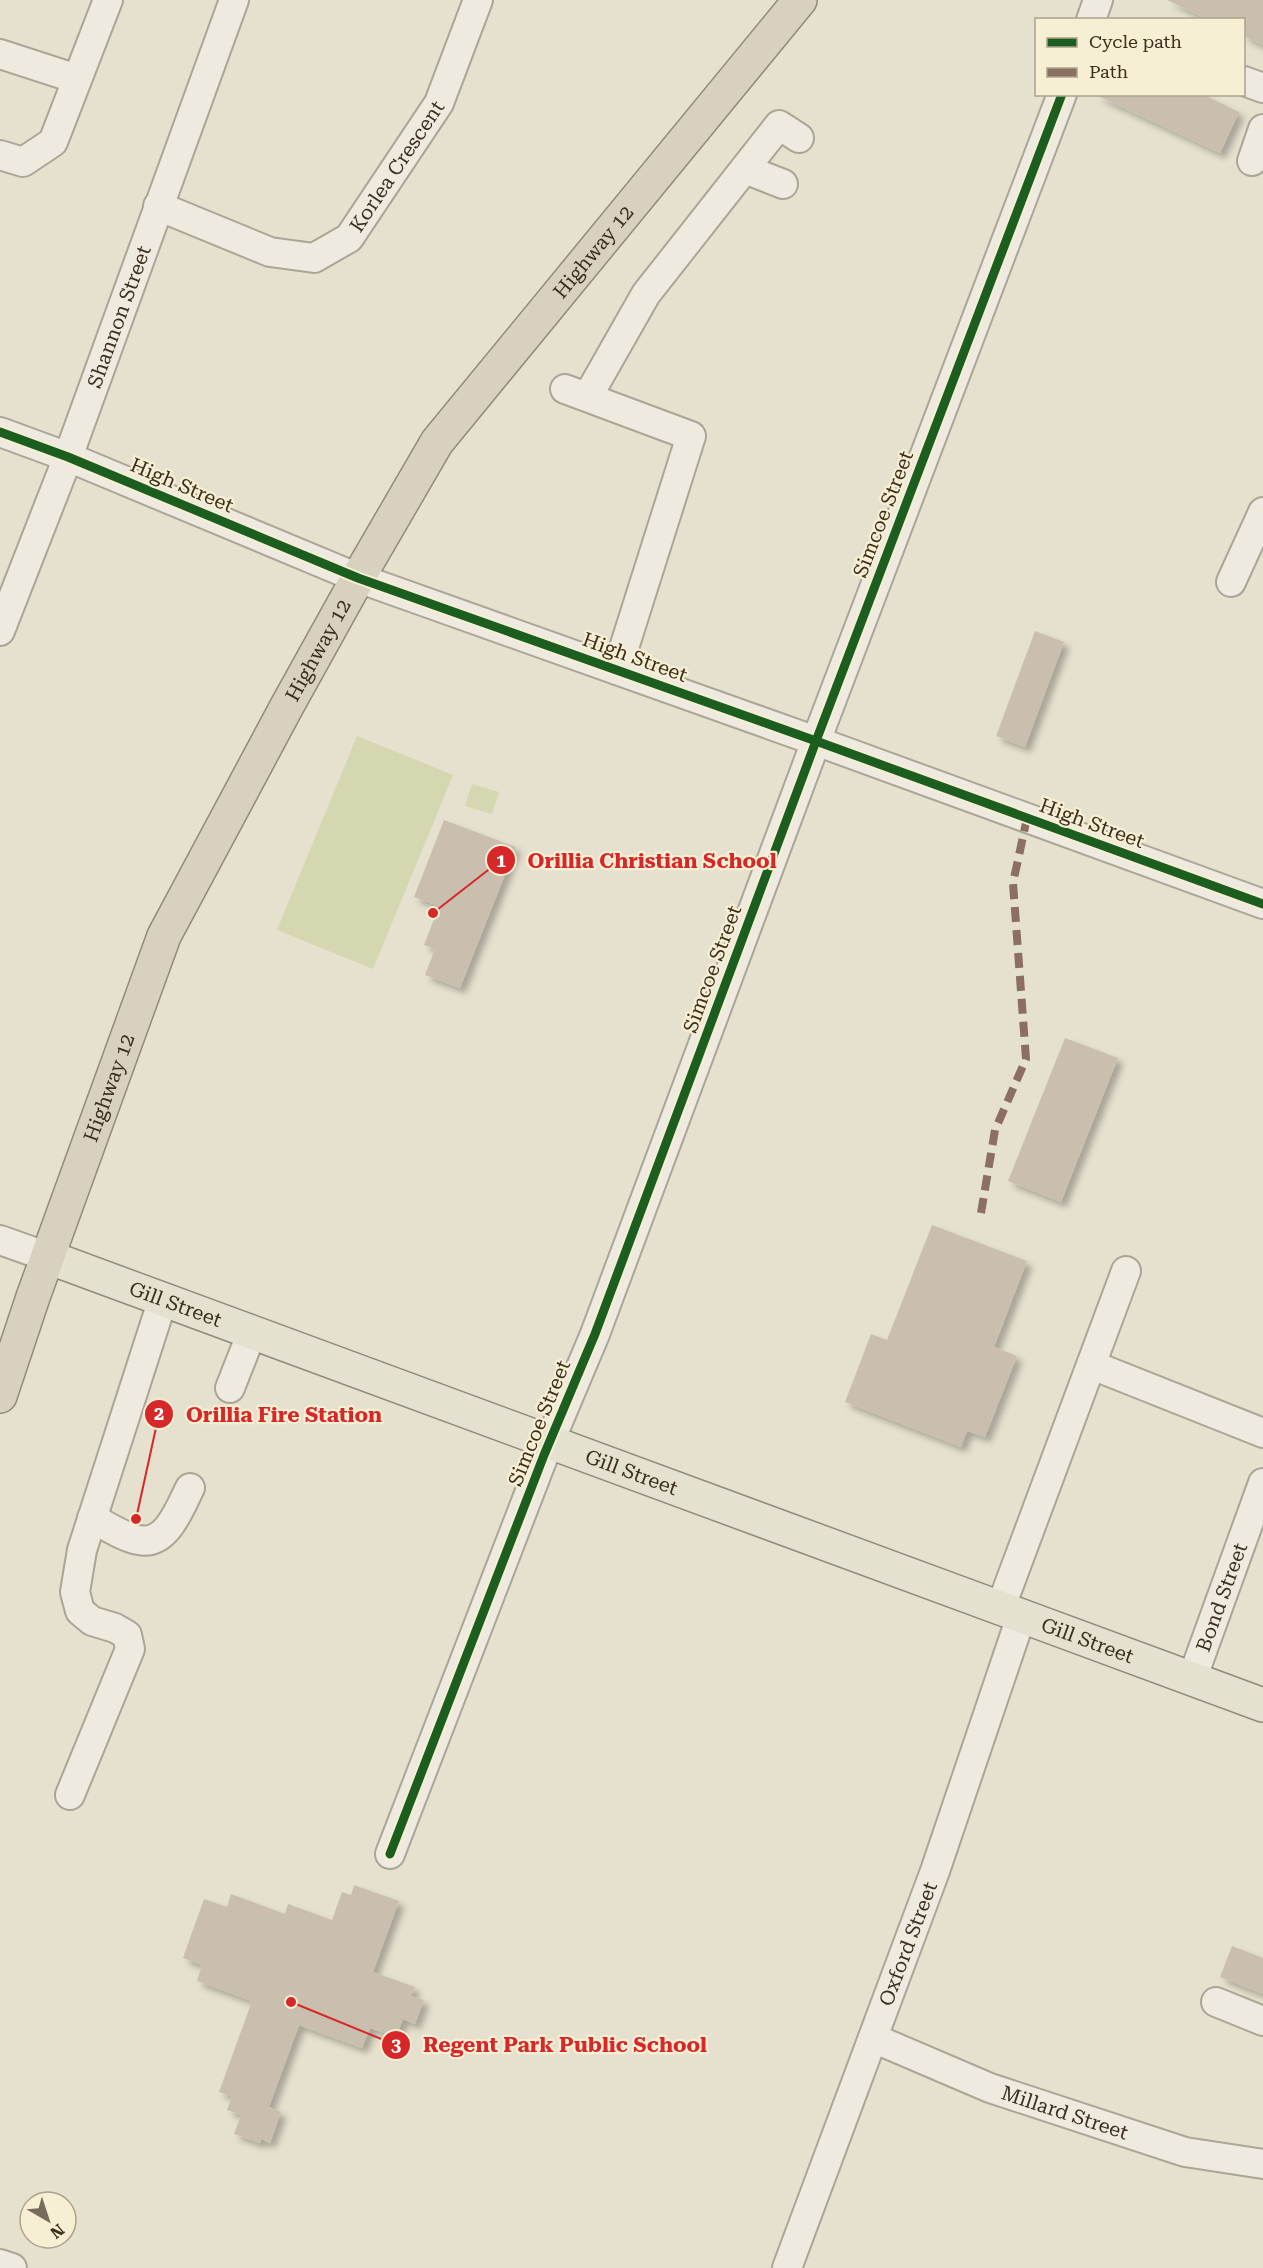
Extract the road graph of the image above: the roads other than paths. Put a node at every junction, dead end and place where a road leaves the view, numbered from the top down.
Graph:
1 (108, 0) edge
2 (234, 0) edge
3 (478, 0) edge
4 (800, 0) edge
5 (1098, 0) edge
6 (1092, 18) edge
7 (0, 54) edge
8 (77, 79) junction
9 (1245, 81) edge
10 (1263, 88) edge
11 (1061, 96) edge
12 (1263, 129) edge
13 (799, 138) dead end
14 (0, 155) edge
15 (1252, 161) dead end
16 (745, 169) junction
17 (783, 184) dead end
18 (158, 206) junction
19 (0, 432) edge
20 (68, 457) junction
21 (1263, 512) edge
22 (358, 578) junction
23 (1231, 582) dead end
24 (0, 631) edge
25 (617, 670) junction
26 (816, 741) junction
27 (1263, 904) edge
28 (0, 1240) edge
29 (48, 1257) junction
30 (1126, 1271) dead end
31 (163, 1299) junction
32 (252, 1332) junction
33 (1092, 1365) junction
34 (230, 1388) dead end
35 (0, 1396) edge
36 (1263, 1433) edge
37 (549, 1442) junction
38 (1263, 1483) edge
39 (190, 1488) dead end
40 (92, 1518) junction
41 (1011, 1613) junction
42 (1192, 1678) junction
43 (1263, 1705) edge
44 (70, 1795) dead end
45 (390, 1854) dead end
46 (1216, 2002) dead end
47 (1263, 2021) edge
48 (873, 2038) junction
49 (1263, 2164) edge
50 (0, 2264) edge
51 (12, 2268) edge
52 (787, 2268) edge

1 - 8 street
2 - 18 street, Shannon Street
3 - 18 street, Korlea Crescent
4 - 22 highway, Highway 12
5 - 6 street
7 - 8 street
8 - 14 street
9 - 10 street
11 - 26 street, Simcoe Street
12 - 15 street
13 - 16 street
16 - 17 street
16 - 25 street
18 - 20 street, Shannon Street
19 - 20 street, High Street
20 - 22 street, High Street
20 - 24 street, Shannon Street
21 - 23 street
22 - 25 street, High Street
22 - 29 highway, Highway 12
25 - 26 street, High Street
26 - 27 street, High Street
26 - 37 street, Simcoe Street
28 - 29 street, Gill Street
29 - 31 main road, Gill Street
29 - 35 highway, Highway 12
30 - 33 street, Oxford Street
31 - 32 main road, Gill Street
31 - 40 street
32 - 34 street
32 - 37 main road, Gill Street
33 - 36 street
33 - 41 street, Oxford Street
37 - 41 main road, Gill Street
37 - 45 street, Simcoe Street
38 - 42 street, Bond Street
39 - 40 street
40 - 44 street
41 - 42 main road, Gill Street
41 - 48 street, Oxford Street
42 - 43 main road, Gill Street
46 - 47 street
48 - 49 street, Millard Street
48 - 52 street, Oxford Street
50 - 51 street

